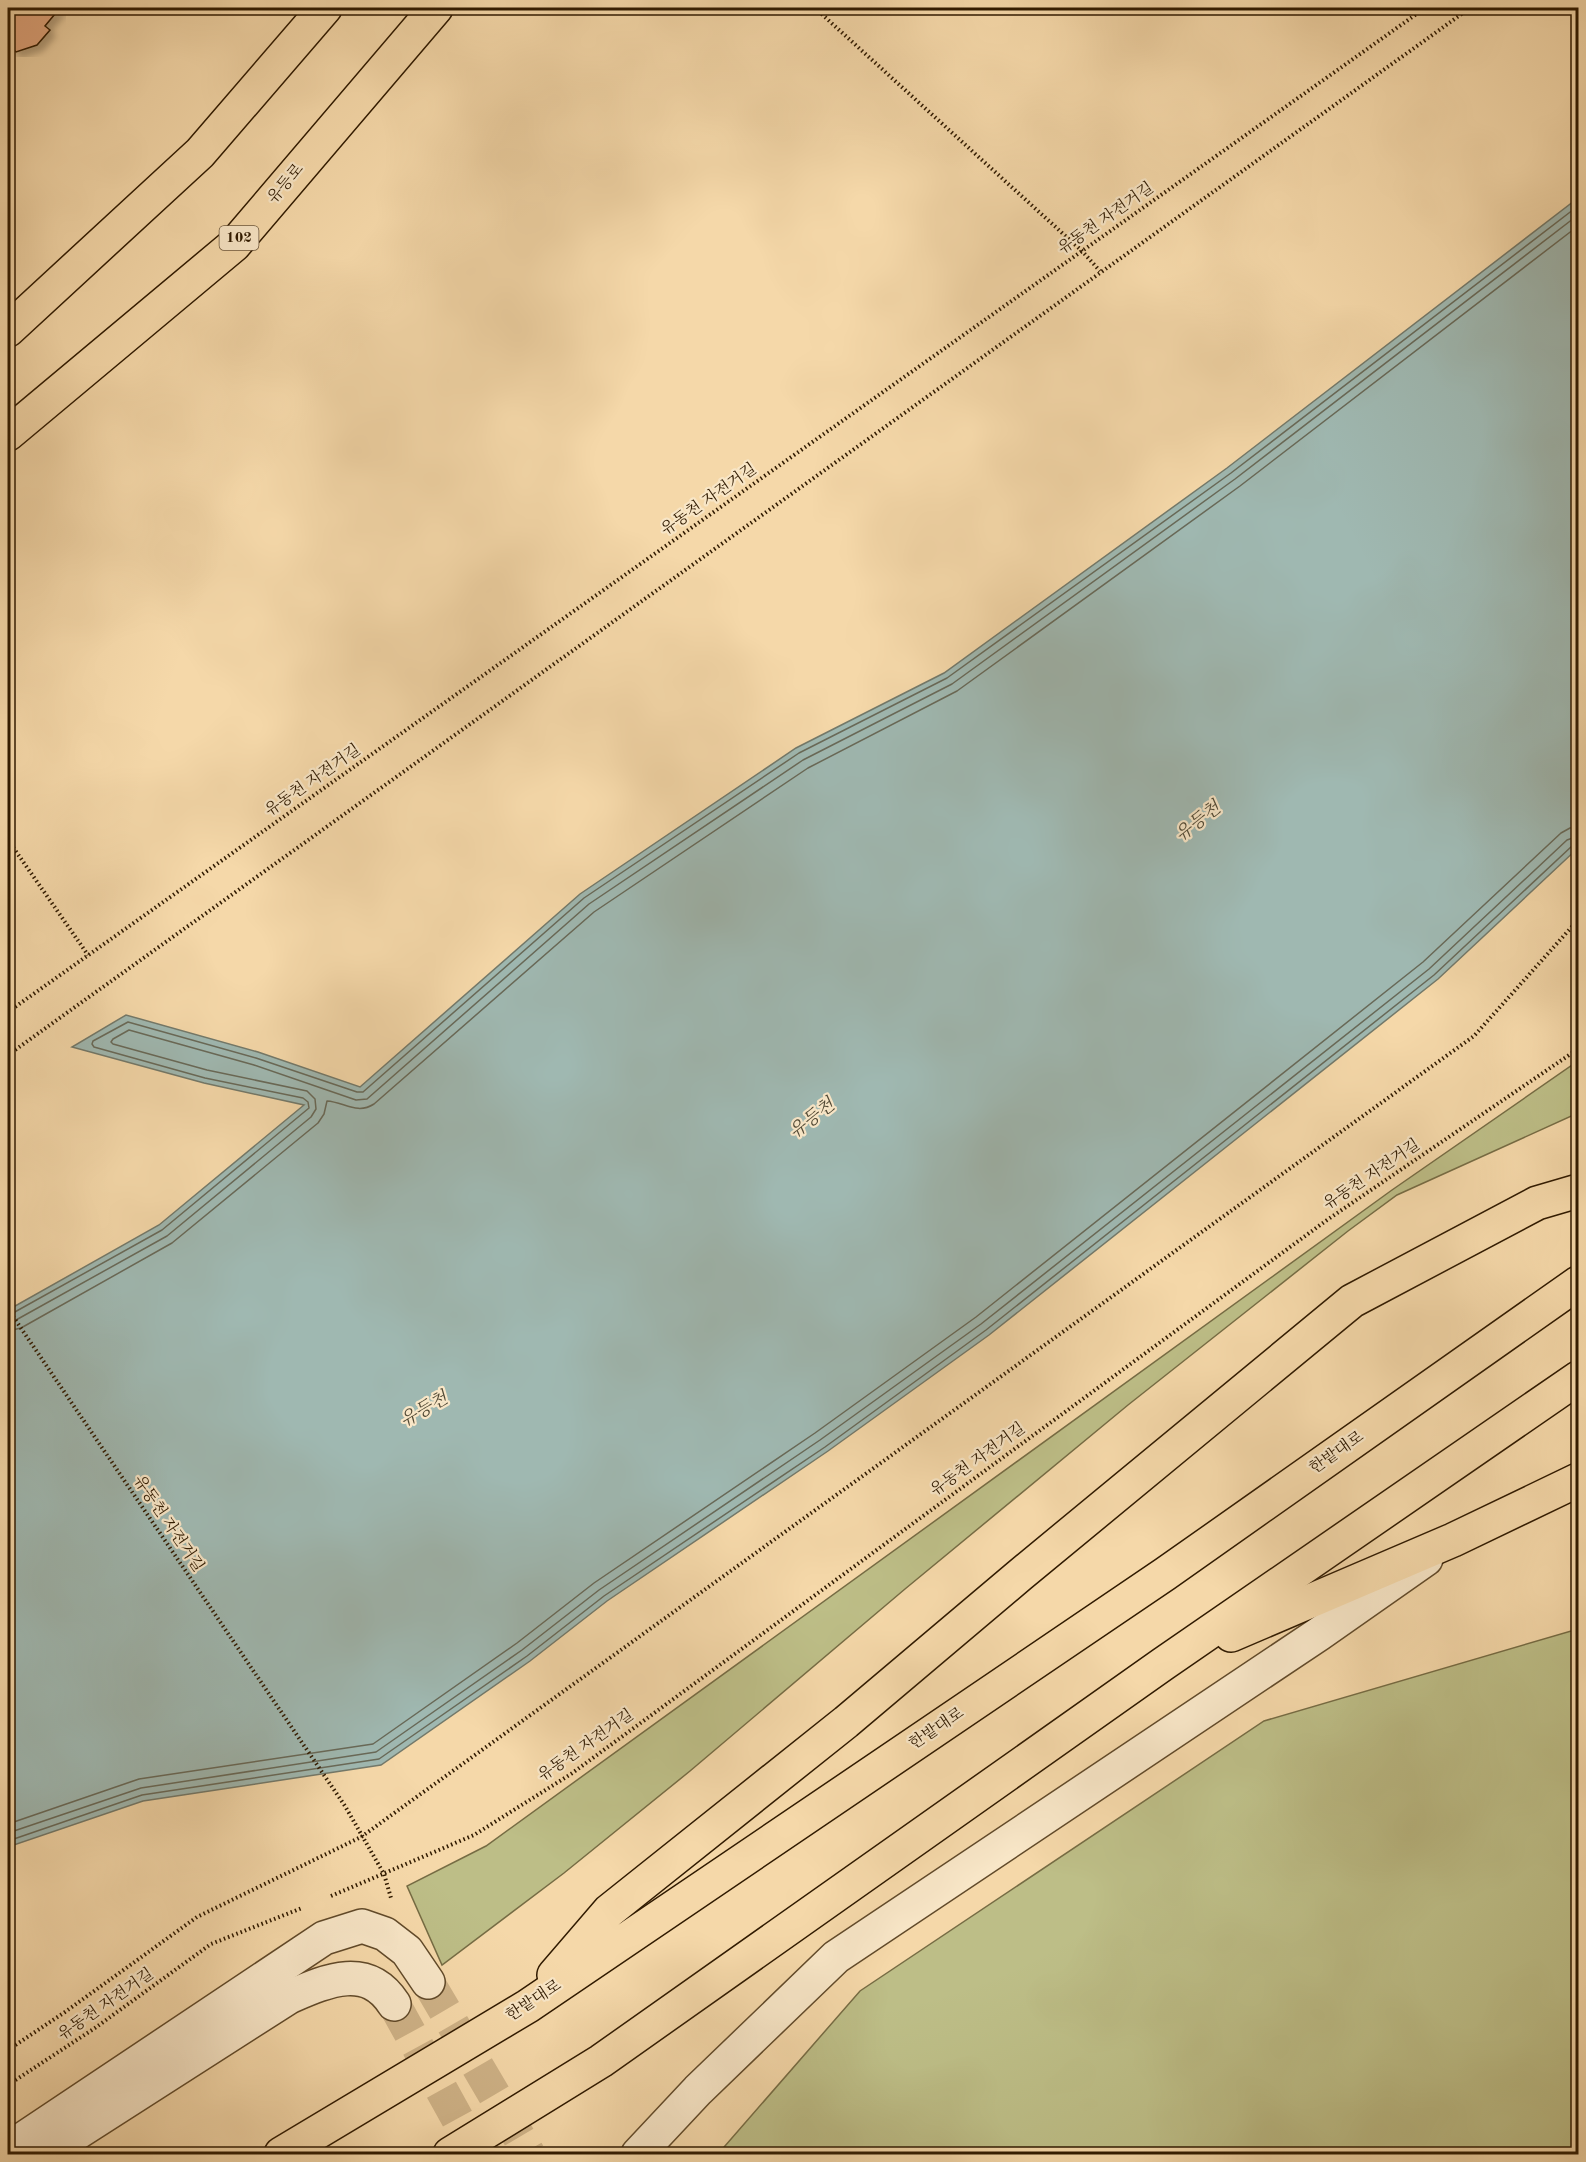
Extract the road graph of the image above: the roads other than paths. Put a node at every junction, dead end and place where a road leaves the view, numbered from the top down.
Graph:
1 (325, 8) edge
2 (436, 8) edge
3 (8, 330) edge
4 (8, 434) edge
5 (1578, 1191) edge
6 (1578, 1283) edge
7 (1578, 1378) edge
8 (1578, 1480) edge
9 (1453, 1540) junction
10 (1163, 1664) junction
11 (428, 1982) tunnel mouth
12 (394, 2004) tunnel mouth
13 (528, 2006) junction
14 (8, 2150) edge
15 (44, 2154) edge
16 (281, 2154) edge
17 (450, 2154) edge
18 (638, 2154) edge

1 - 3 main road
2 - 4 main road, 유등로 / 102
5 - 13 main road
6 - 13 main road, 한밭대로
7 - 10 main road
8 - 9 main road
9 - 10 main road
9 - 18 street
10 - 17 main road
11 - 14 street
12 - 15 street
13 - 16 main road, 한밭대로

